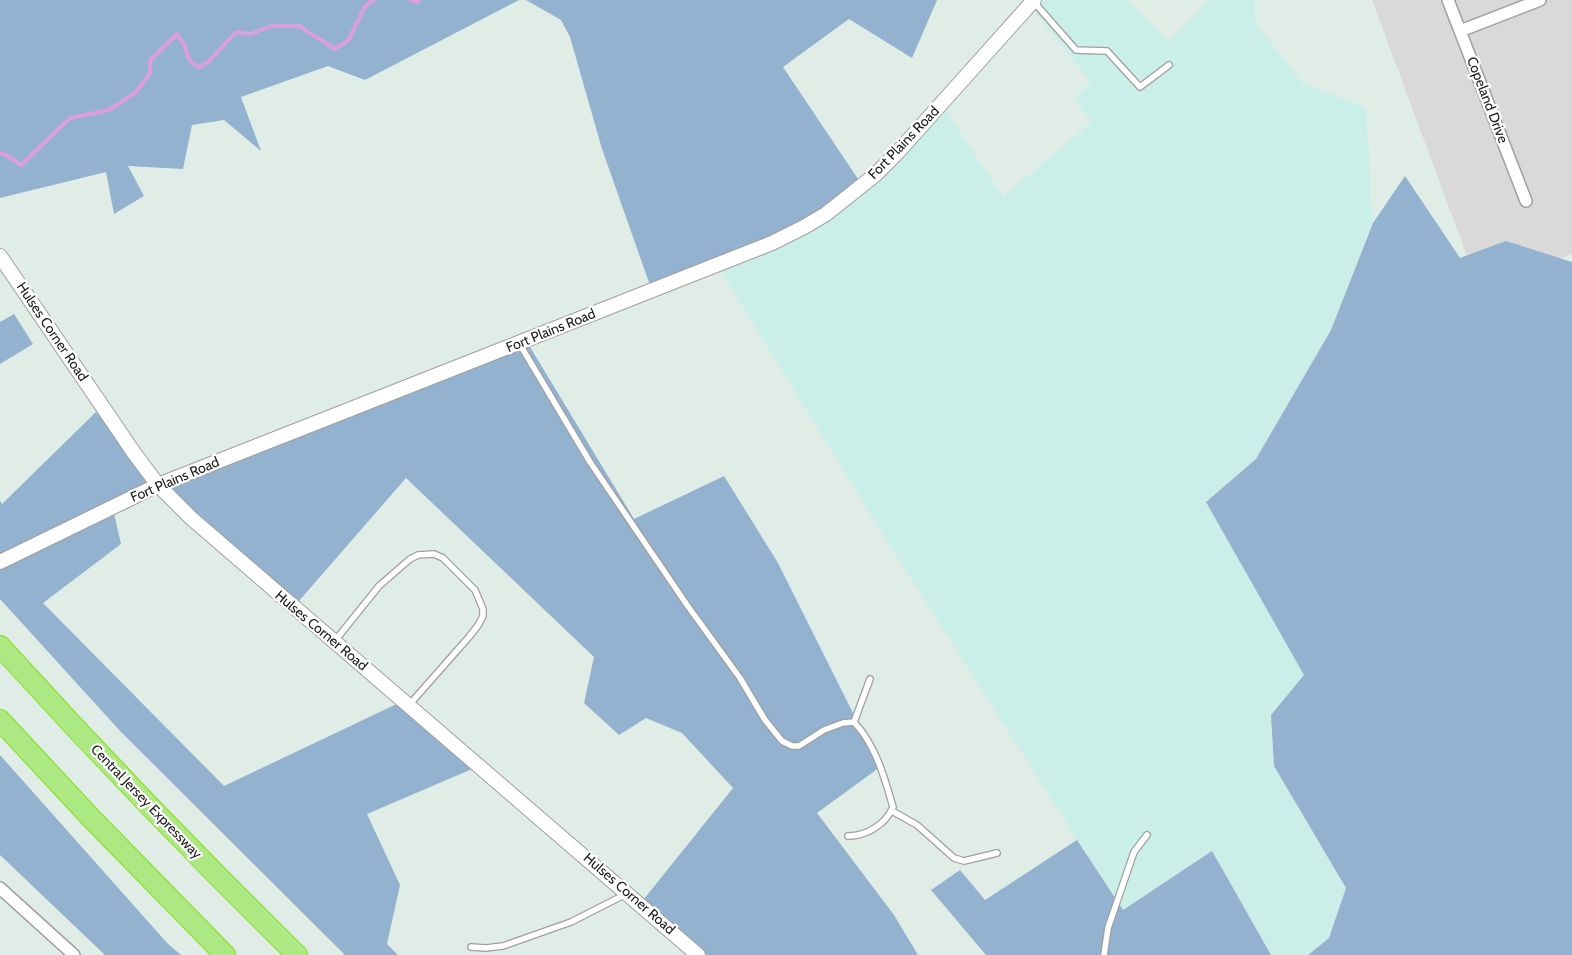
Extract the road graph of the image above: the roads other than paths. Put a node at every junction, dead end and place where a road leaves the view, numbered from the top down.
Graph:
1 (1448, 0) edge
2 (1540, 0) edge
3 (1034, 1) edge
4 (1460, 31) junction
5 (1169, 65) dead end
6 (1526, 201) dead end
7 (0, 256) edge
8 (519, 344) junction
9 (158, 485) junction
10 (0, 562) edge
11 (334, 642) junction
12 (0, 646) edge
13 (870, 679) dead end
14 (410, 705) junction
15 (0, 720) edge
16 (854, 722) junction
17 (892, 811) junction
18 (1146, 835) dead end
19 (848, 836) dead end
20 (997, 853) dead end
21 (0, 888) edge
22 (628, 893) junction
23 (471, 947) dead end
24 (74, 955) edge
25 (225, 955) edge
26 (297, 955) edge
27 (698, 955) edge
28 (1104, 955) edge

1 - 4 street, Copeland Drive
2 - 4 street
3 - 5 lane
3 - 8 street, Fort Plains Road
4 - 6 street, Copeland Drive
7 - 9 street, Hulses Corner Road
8 - 9 street, Fort Plains Road
8 - 16 lane
9 - 10 street, Fort Plains Road
9 - 11 street, Hulses Corner Road
11 - 14 street, Hulses Corner Road
11 - 14 lane
12 - 26 highway, Central Jersey Expressway
13 - 16 lane
14 - 22 street, Hulses Corner Road
15 - 25 highway
16 - 17 lane
17 - 19 lane
17 - 20 lane
18 - 28 lane
21 - 24 street
22 - 23 lane
22 - 27 street, Hulses Corner Road

